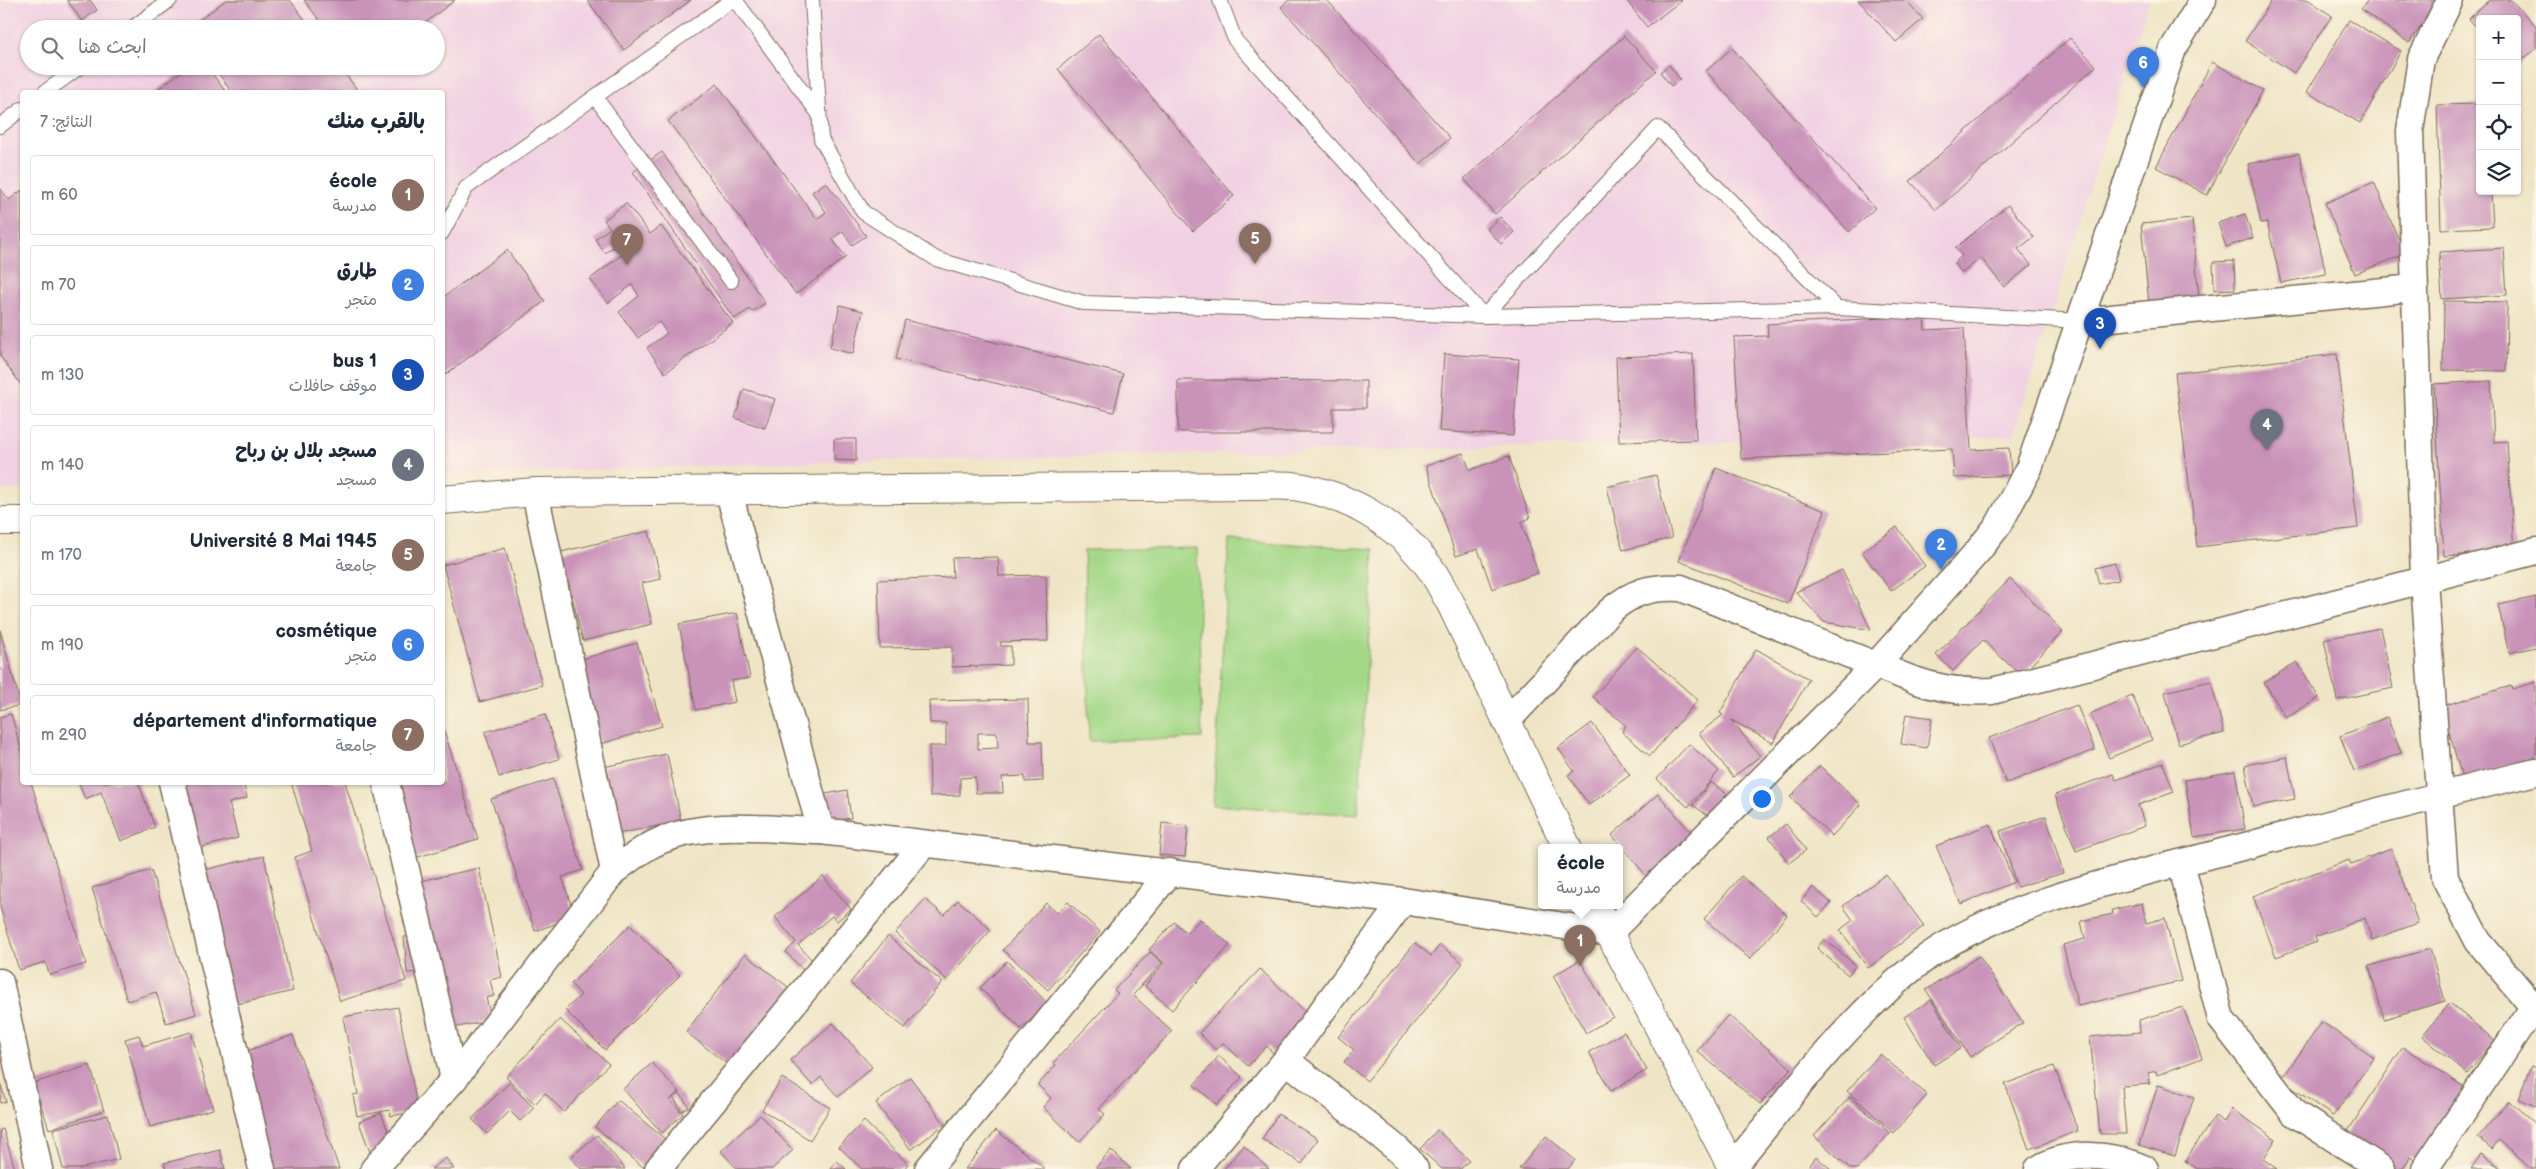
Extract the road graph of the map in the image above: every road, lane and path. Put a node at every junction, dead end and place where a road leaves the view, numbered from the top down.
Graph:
1 (170, 0) edge
2 (733, 0) edge
3 (812, 0) edge
4 (1220, 0) edge
5 (2203, 0) edge
6 (2450, 0) edge
7 (143, 20) edge
8 (68, 75) edge
9 (48, 90) edge
10 (595, 97) junction
11 (20, 111) edge
12 (820, 114) junction
13 (0, 126) edge
14 (445, 227) edge
15 (731, 281) dead end
16 (2414, 288) junction
17 (1837, 308) junction
18 (1484, 316) junction
19 (2081, 321) junction
20 (728, 489) junction
21 (535, 492) junction
22 (445, 500) edge
23 (20, 520) edge
24 (0, 522) edge
25 (2536, 551) edge
26 (2424, 580) junction
27 (1877, 664) junction
28 (1506, 722) junction
29 (2536, 772) edge
30 (173, 785) edge
31 (387, 785) edge
32 (2440, 795) junction
33 (822, 831) junction
34 (1566, 844) edge
35 (923, 845) junction
36 (2181, 863) junction
37 (614, 871) junction
38 (1170, 872) junction
39 (1403, 901) junction
40 (1597, 909) edge
41 (1609, 933) junction
42 (0, 982) edge
43 (2534, 1009) edge
44 (1286, 1060) junction
45 (454, 1079) junction
46 (1732, 1168) edge
47 (39, 1169) edge
48 (262, 1169) edge
49 (374, 1169) edge
50 (658, 1169) edge
51 (928, 1169) edge
52 (1195, 1169) edge
53 (1415, 1169) edge
54 (2038, 1169) edge
55 (2145, 1169) edge
56 (2382, 1169) edge
57 (2425, 1169) edge

1 - 7 lane
2 - 10 lane
2 - 12 lane
3 - 12 lane
4 - 18 lane
5 - 19 street
6 - 16 street
8 - 9 lane
10 - 14 lane
10 - 15 lane
11 - 13 lane
12 - 18 lane
16 - 19 street
16 - 26 street
17 - 18 lane
17 - 18 lane
17 - 19 lane
19 - 27 street
20 - 21 street
20 - 28 street
20 - 33 street
21 - 22 street
21 - 37 street
23 - 24 street
25 - 26 street
26 - 27 street
26 - 32 street
27 - 28 street
27 - 41 street
28 - 34 street
29 - 32 street
30 - 48 street
31 - 45 street
32 - 36 street
32 - 43 street
33 - 35 street
33 - 37 street
35 - 38 street
35 - 50 street
36 - 46 street
36 - 56 street
37 - 45 street
38 - 39 street
38 - 51 street
39 - 41 street
39 - 44 street
40 - 41 street
41 - 46 street
42 - 47 street
43 - 57 street
44 - 52 street
44 - 53 street
45 - 49 street
54 - 55 street

